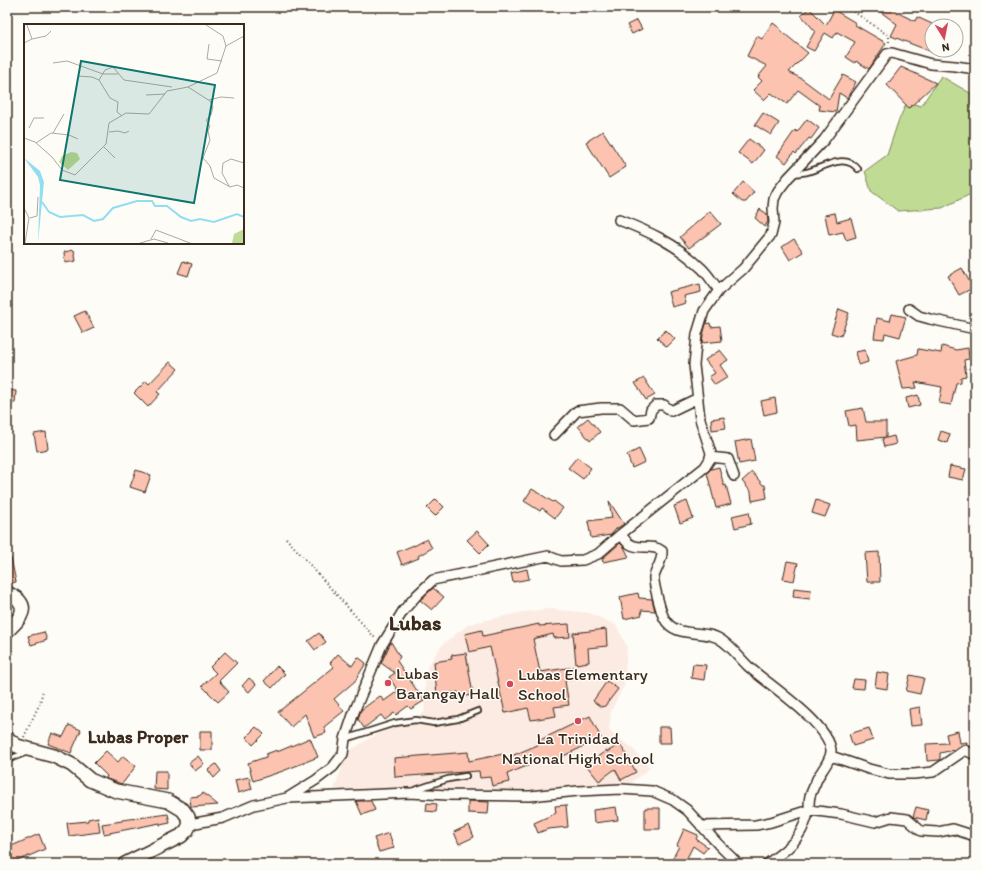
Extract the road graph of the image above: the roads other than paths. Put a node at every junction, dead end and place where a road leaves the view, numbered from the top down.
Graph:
1 (975, 71) edge
2 (858, 169) dead end
3 (792, 174) junction
4 (619, 220) dead end
5 (719, 290) junction
6 (909, 309) dead end
7 (975, 329) edge
8 (698, 398) junction
9 (554, 434) dead end
10 (710, 457) junction
11 (734, 476) dead end
12 (621, 534) junction
13 (7, 593) edge
14 (7, 631) edge
15 (478, 711) dead end
16 (7, 738) edge
17 (345, 739) junction
18 (32, 750) junction
19 (975, 755) edge
20 (831, 756) junction
21 (7, 760) edge
22 (466, 776) dead end
23 (409, 793) junction
24 (287, 798) junction
25 (809, 810) junction
26 (190, 824) junction
27 (701, 826) junction
28 (975, 836) edge
29 (125, 864) edge
30 (738, 864) edge
31 (766, 864) edge

1 - 3 street
2 - 3 lane
3 - 5 street
4 - 5 street
5 - 8 street
6 - 7 street
8 - 9 street
8 - 10 street
10 - 11 street
10 - 12 street
12 - 17 street
12 - 20 street
13 - 14 main road
15 - 17 lane
16 - 18 main road
17 - 24 street
18 - 21 lane
18 - 26 main road
19 - 20 street
20 - 25 street
22 - 23 lane
23 - 24 street
23 - 27 street
24 - 26 street
25 - 27 street
25 - 28 street
25 - 31 street
26 - 29 main road
27 - 30 street

